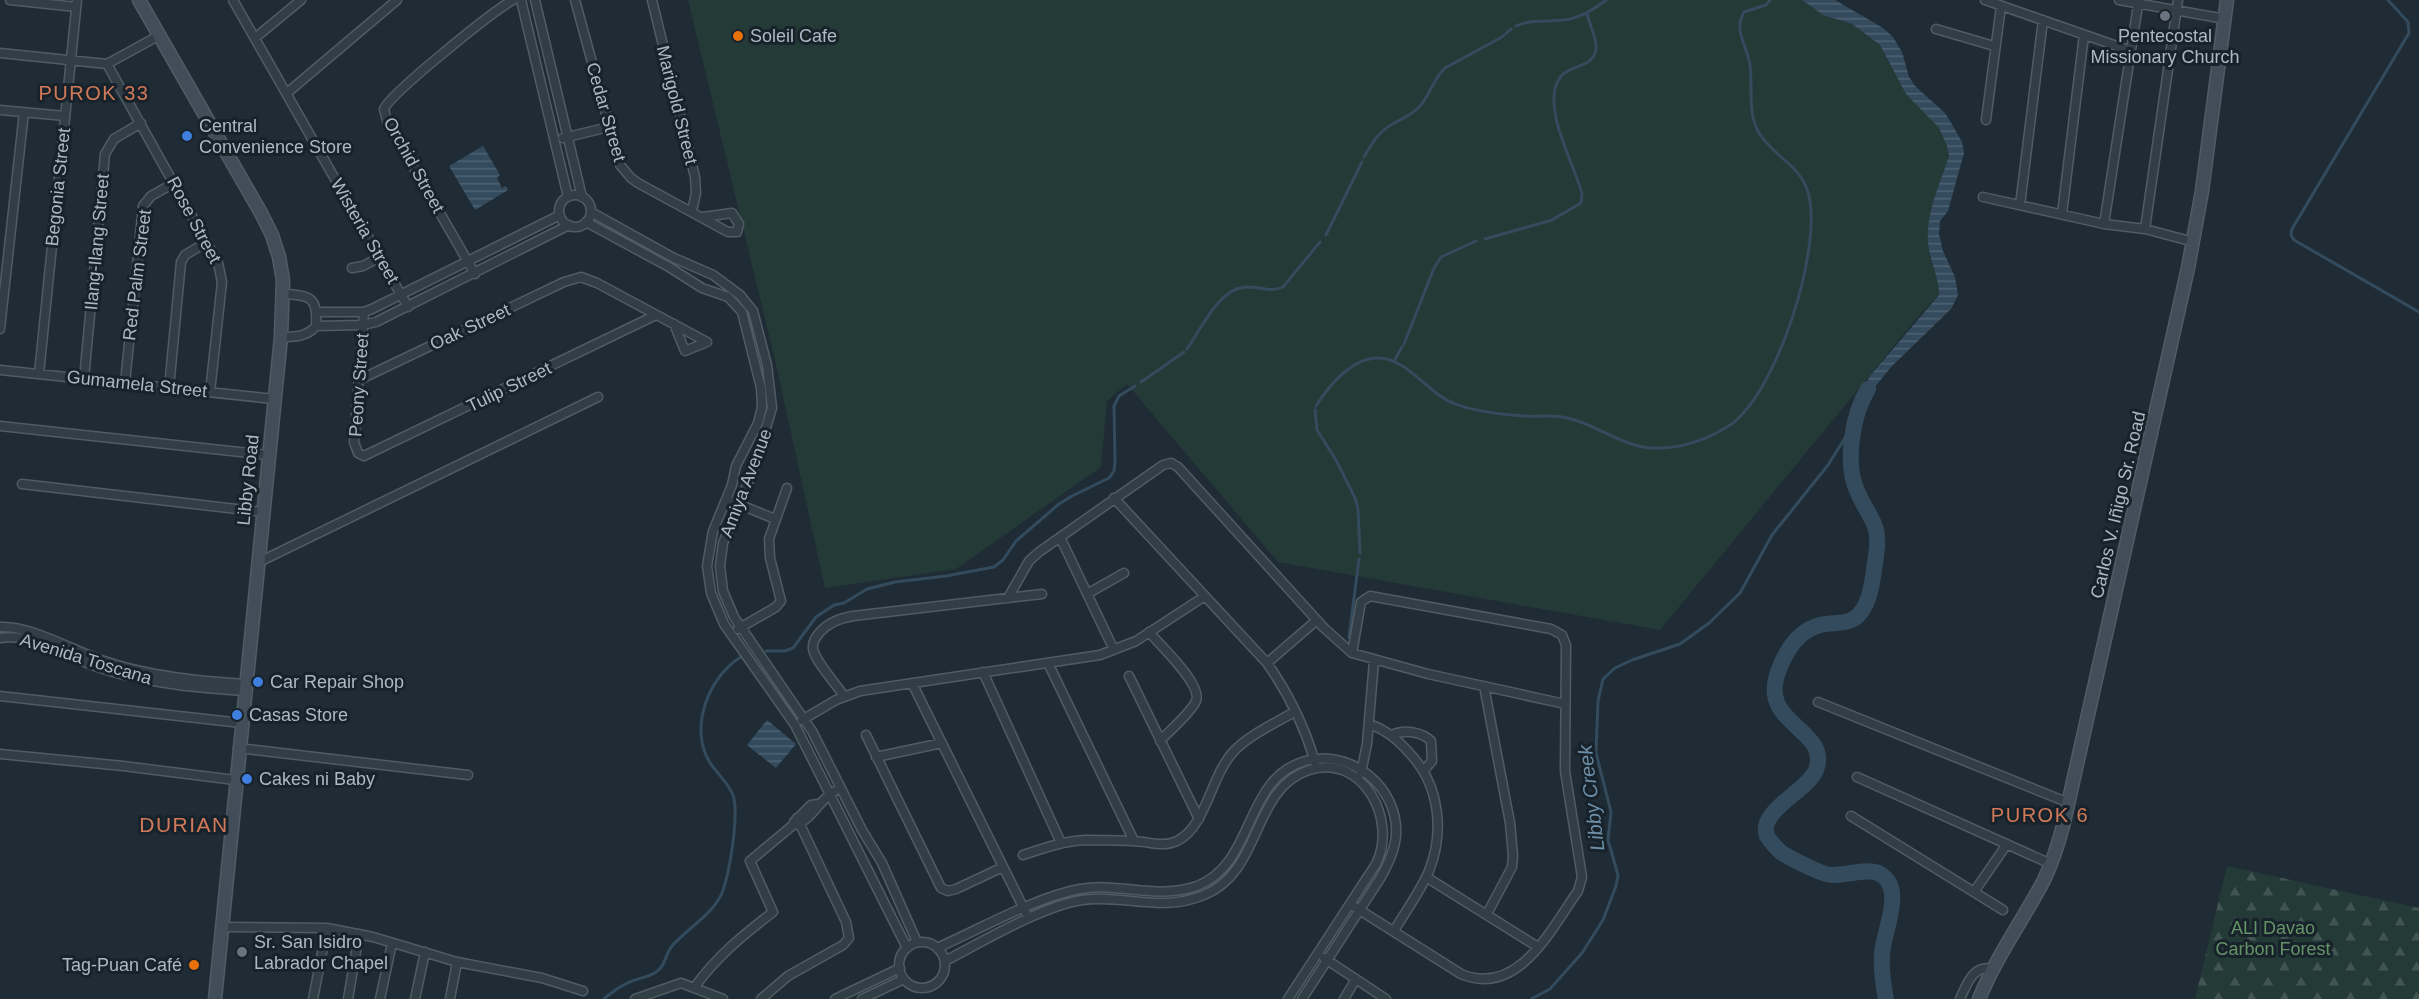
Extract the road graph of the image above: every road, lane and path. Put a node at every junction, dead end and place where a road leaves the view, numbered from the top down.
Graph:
1 (10, 0) edge
2 (139, 0) edge
3 (233, 0) edge
4 (301, 0) edge
5 (397, 0) edge
6 (513, 0) edge
7 (521, 0) edge
8 (535, 0) edge
9 (575, 0) edge
10 (652, 0) edge
11 (1985, 0) edge
12 (2119, 0) edge
13 (2178, 0) edge
14 (2228, 0) edge
15 (34, 1) edge
16 (77, 3) edge
17 (2134, 3) edge
18 (2001, 6) junction
19 (2176, 11) junction
20 (2225, 19) junction
21 (2043, 20) junction
22 (1936, 29) dead end
23 (2084, 35) junction
24 (158, 36) junction
25 (255, 38) junction
26 (1994, 46) junction
27 (2131, 51) junction
28 (0, 53) edge
29 (71, 60) junction
30 (107, 64) junction
31 (287, 93) junction
32 (0, 110) edge
33 (24, 112) junction
34 (65, 116) junction
35 (1986, 120) dead end
36 (141, 123) junction
37 (609, 127) junction
38 (568, 137) junction
39 (555, 140) junction
40 (174, 183) junction
41 (1983, 196) dead end
42 (568, 197) junction
43 (582, 197) junction
44 (2020, 205) junction
45 (692, 211) junction
46 (591, 212) junction
47 (2062, 214) junction
48 (560, 215) junction
49 (702, 217) dead end
50 (586, 222) junction
51 (2104, 224) junction
52 (569, 225) junction
53 (2145, 229) junction
54 (207, 242) junction
55 (2194, 242) junction
56 (380, 257) junction
57 (468, 262) junction
58 (680, 262) junction
59 (352, 268) dead end
60 (675, 270) junction
61 (475, 274) junction
62 (283, 294) junction
63 (402, 295) junction
64 (742, 304) junction
65 (408, 307) junction
66 (317, 312) junction
67 (364, 312) junction
68 (656, 315) junction
69 (674, 324) dead end
70 (363, 325) junction
71 (316, 326) junction
72 (0, 329) edge
73 (281, 337) junction
74 (0, 370) edge
75 (39, 374) junction
76 (84, 379) junction
77 (359, 380) junction
78 (125, 383) junction
79 (169, 388) junction
80 (210, 392) junction
81 (598, 397) dead end
82 (274, 399) junction
83 (763, 424) junction
84 (0, 426) edge
85 (268, 455) junction
86 (361, 455) joint
87 (22, 484) dead end
88 (787, 488) dead end
89 (1114, 498) junction
90 (726, 499) junction
91 (738, 503) junction
92 (262, 512) junction
93 (775, 519) junction
94 (1060, 537) junction
95 (257, 563) junction
96 (1124, 573) dead end
97 (1042, 594) dead end
98 (1087, 594) junction
99 (1205, 596) junction
100 (1008, 598) junction
101 (1317, 620) junction
102 (0, 627) edge
103 (741, 627) junction
104 (1149, 632) junction
105 (730, 633) junction
106 (0, 634) edge
107 (0, 638) edge
108 (54, 645) junction
109 (1114, 650) junction
110 (1352, 653) junction
111 (1374, 661) junction
112 (1048, 663) junction
113 (1267, 663) junction
114 (982, 672) junction
115 (1129, 676) dead end
116 (912, 683) junction
117 (1484, 686) junction
118 (244, 687) junction
119 (0, 696) edge
120 (844, 696) junction
121 (1818, 702) dead end
122 (1565, 704) junction
123 (1294, 712) junction
124 (805, 719) junction
125 (241, 723) junction
126 (1370, 724) junction
127 (795, 725) junction
128 (866, 735) dead end
129 (1392, 735) junction
130 (1160, 741) junction
131 (942, 743) junction
132 (238, 748) junction
133 (0, 754) edge
134 (876, 757) junction
135 (1314, 759) junction
136 (1317, 769) junction
137 (1362, 770) junction
138 (1424, 770) junction
139 (468, 775) dead end
140 (1857, 777) dead end
141 (1358, 779) junction
142 (235, 780) junction
143 (841, 788) junction
144 (831, 793) junction
145 (2068, 803) junction
146 (1851, 816) dead end
147 (1199, 819) junction
148 (796, 822) junction
149 (1134, 841) junction
150 (1061, 843) junction
151 (2007, 844) junction
152 (1023, 855) dead end
153 (2051, 864) junction
154 (1003, 867) junction
155 (1426, 877) junction
156 (1974, 892) junction
157 (1350, 904) junction
158 (1024, 909) junction
159 (1360, 910) junction
160 (2003, 910) dead end
161 (1487, 915) junction
162 (1029, 919) junction
163 (221, 927) junction
164 (327, 928) junction
165 (1394, 932) junction
166 (359, 934) junction
167 (917, 942) junction
168 (392, 943) junction
169 (1538, 947) junction
170 (907, 948) junction
171 (938, 948) junction
172 (425, 952) junction
173 (1317, 954) junction
174 (945, 961) junction
175 (1328, 961) junction
176 (457, 962) junction
177 (900, 968) junction
178 (1993, 969) junction
179 (904, 979) junction
180 (1356, 979) junction
181 (694, 987) junction
182 (582, 991) dead end
183 (215, 999) edge
184 (313, 999) edge
185 (348, 999) edge
186 (380, 999) edge
187 (415, 999) edge
188 (450, 999) edge
189 (636, 999) edge
190 (723, 999) edge
191 (761, 999) edge
192 (835, 999) edge
193 (862, 999) edge
194 (1288, 999) edge
195 (1302, 999) edge
196 (1344, 999) edge
197 (1386, 999) edge
198 (1960, 999) edge
199 (1979, 999) edge

1 - 15 street
2 - 24 main road, Libby Road
3 - 25 street, Wisteria Street
4 - 25 street
5 - 31 street
6 - 57 street, Orchid Street
7 - 39 street
8 - 38 street
9 - 37 street, Cedar Street
10 - 45 street, Marigold Street
11 - 18 street
12 - 17 street
13 - 19 street
14 - 20 main road, Carlos V. Iñigo Sr. Road
15 - 16 street
16 - 29 street, Begonia Street
17 - 19 street
17 - 27 street
18 - 21 street
18 - 26 street
19 - 20 street
19 - 53 street
20 - 55 main road, Carlos V. Iñigo Sr. Road
21 - 23 street
21 - 44 street
22 - 26 street
23 - 27 street
23 - 47 street
24 - 30 street
24 - 62 main road, Libby Road
25 - 31 street, Wisteria Street
26 - 35 street
27 - 51 street
28 - 29 street
29 - 30 street
29 - 34 street, Begonia Street
30 - 36 street, Rose Street
31 - 56 street, Wisteria Street
32 - 33 street
33 - 34 street
33 - 72 street
34 - 75 street, Begonia Street
36 - 40 street, Rose Street
36 - 76 street, Ilang-Ilang Street
37 - 38 street
37 - 45 street, Cedar Street
38 - 39 street
38 - 43 street
39 - 42 street
40 - 54 street, Rose Street
40 - 78 street, Red Palm Street
41 - 44 street
42 - 43 street
42 - 48 street
43 - 46 street
44 - 47 street
45 - 49 street, Cedar Street
46 - 50 street
46 - 58 street, Amiya Avenue
47 - 51 street
48 - 52 street
48 - 57 street
50 - 52 street
50 - 60 street
51 - 53 street
52 - 61 street
53 - 55 street
54 - 79 street
54 - 80 street, Rose Street
55 - 145 main road, Carlos V. Iñigo Sr. Road
56 - 59 street
56 - 63 street, Wisteria Street
57 - 61 street, Orchid Street
57 - 63 street
58 - 60 street
58 - 64 street, Amiya Avenue
60 - 64 street
61 - 65 street
62 - 66 street
62 - 73 main road, Libby Road
63 - 65 street, Wisteria Street
63 - 67 street
64 - 83 street, Amiya Avenue
65 - 70 street
66 - 67 street
66 - 71 street
67 - 70 street, Peony Street
68 - 69 street
68 - 77 street, Oak Street
68 - 86 street, Tulip Street
70 - 71 street
70 - 77 street, Peony Street
71 - 73 street
73 - 82 main road, Libby Road
74 - 75 street, Gumamela Street
75 - 76 street, Gumamela Street
76 - 78 street, Gumamela Street
77 - 86 street, Peony Street
78 - 79 street, Gumamela Street
79 - 80 street, Gumamela Street
80 - 82 street, Gumamela Street
81 - 95 street
82 - 85 main road, Libby Road
83 - 90 street, Amiya Avenue
83 - 91 street, Amiya Avenue
84 - 85 street
85 - 92 main road, Libby Road
87 - 92 street
88 - 93 street
89 - 94 street
89 - 99 street
89 - 101 street
90 - 91 street
90 - 105 street, Amiya Avenue
91 - 93 street
91 - 103 street, Amiya Avenue
92 - 95 main road, Libby Road
93 - 103 street
94 - 98 street
94 - 100 street
95 - 118 main road, Libby Road
96 - 98 street
97 - 100 street
98 - 109 street
99 - 104 street
99 - 113 street
100 - 120 street
101 - 110 street
101 - 113 street
102 - 108 street, Avenida Toscana
103 - 105 street
103 - 124 street, Amiya Avenue
104 - 109 street
104 - 130 street
105 - 127 street, Amiya Avenue
106 - 107 street
107 - 108 street, Avenida Toscana
108 - 118 street, Avenida Toscana
109 - 112 street
110 - 111 street
110 - 122 street
111 - 117 street
111 - 126 street
112 - 114 street
112 - 149 street
113 - 123 street
114 - 116 street
114 - 150 street
115 - 130 street
116 - 120 street
116 - 131 street
117 - 122 street
117 - 161 street
118 - 125 main road, Libby Road
119 - 125 street
120 - 124 street
121 - 145 street
122 - 169 street
123 - 135 street
123 - 147 street
124 - 127 street
124 - 143 street, Amiya Avenue
125 - 132 main road, Libby Road
126 - 129 street
126 - 137 street
127 - 144 street, Amiya Avenue
128 - 134 street
129 - 138 street
129 - 138 street
130 - 147 street
131 - 134 street
131 - 154 street
132 - 139 street
132 - 142 main road, Libby Road
133 - 142 street
134 - 154 street
135 - 136 street
135 - 137 street
135 - 158 street
136 - 141 street
136 - 162 street
137 - 141 street
137 - 159 street
138 - 155 street
140 - 151 street
141 - 157 street
142 - 163 main road, Libby Road
143 - 144 street
143 - 167 street, Amiya Avenue
144 - 148 street
144 - 170 street, Amiya Avenue
145 - 153 main road, Carlos V. Iñigo Sr. Road
146 - 156 street
147 - 149 street
148 - 181 street
148 - 191 street
149 - 150 street
150 - 152 street
151 - 153 street
151 - 156 street
153 - 178 main road, Carlos V. Iñigo Sr. Road
154 - 158 street
155 - 161 street
155 - 165 street
156 - 160 street
157 - 159 street
157 - 173 street
158 - 162 street
158 - 171 street
159 - 165 street
159 - 175 street
161 - 169 street
162 - 174 street
163 - 164 street
163 - 183 main road, Libby Road
164 - 166 street
164 - 184 street
165 - 169 street
166 - 168 street
166 - 185 street
167 - 170 street
167 - 171 street
168 - 172 street
168 - 186 street
170 - 177 street
171 - 174 street
172 - 176 street
172 - 187 street
173 - 175 street
173 - 194 street
174 - 179 street
175 - 180 street
175 - 195 street
176 - 182 street
176 - 188 street
177 - 179 street
177 - 192 street
178 - 198 street
178 - 199 main road, Carlos V. Iñigo Sr. Road
179 - 193 street
180 - 196 street
180 - 197 street
181 - 189 street
181 - 190 street

